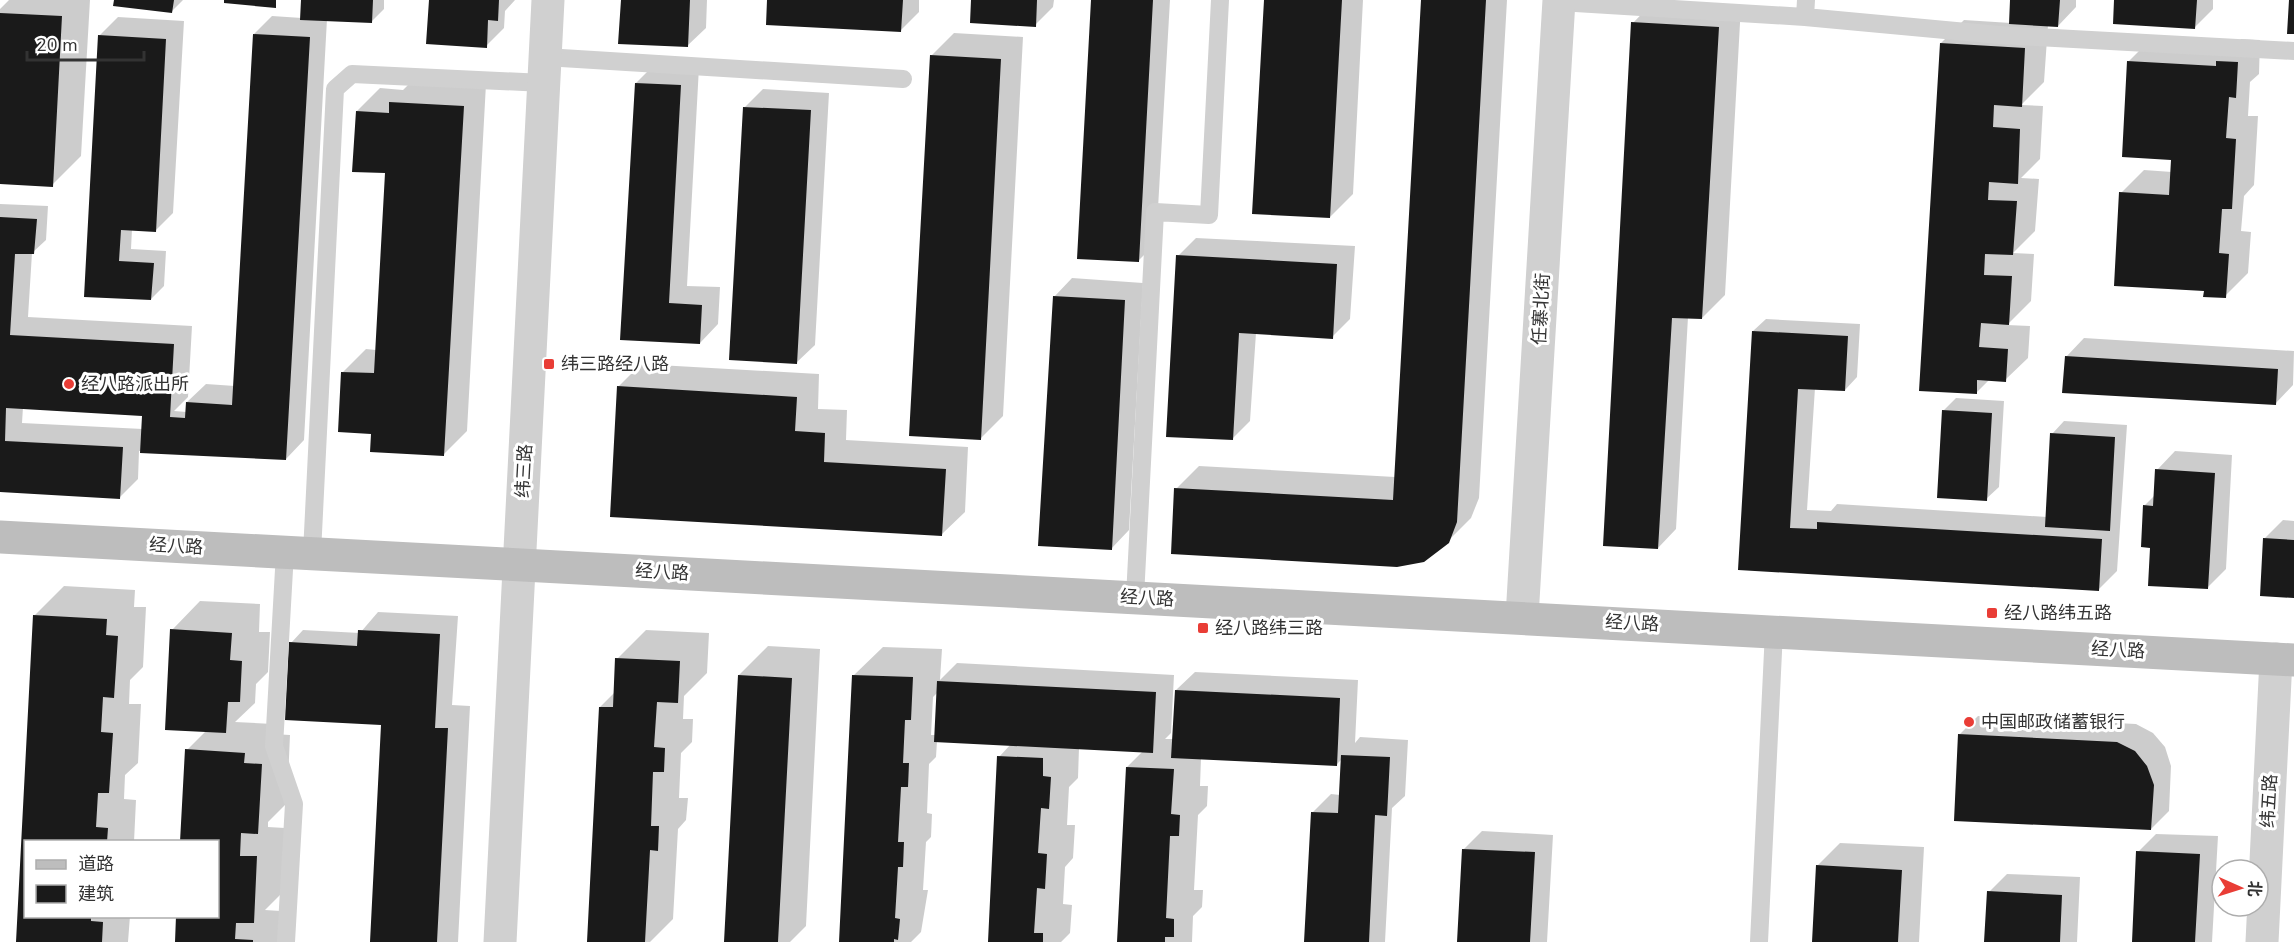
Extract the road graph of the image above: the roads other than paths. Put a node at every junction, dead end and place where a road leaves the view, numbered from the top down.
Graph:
1 (548, 0) edge
2 (1220, 0) edge
3 (1559, 1) edge
4 (1805, 8) edge
5 (2294, 51) edge
6 (544, 70) junction
7 (903, 79) dead end
8 (0, 537) edge
9 (298, 553) junction
10 (519, 564) junction
11 (1135, 597) junction
12 (1522, 617) junction
13 (1774, 631) junction
14 (2285, 660) edge
15 (286, 942) edge
16 (500, 942) edge
17 (1758, 942) edge
18 (2262, 942) edge

1 - 6 street, 纬三路
2 - 11 lane
3 - 4 lane
3 - 12 street, 任寨北街
4 - 5 lane
6 - 7 lane
6 - 9 lane
6 - 10 street, 纬三路
8 - 9 street, 经八路
9 - 10 street, 经八路
9 - 15 lane
10 - 11 street, 经八路
10 - 16 street, 纬三路
11 - 12 street, 经八路
12 - 13 street, 经八路
13 - 14 street, 经八路
13 - 17 lane
14 - 18 street, 纬五路

